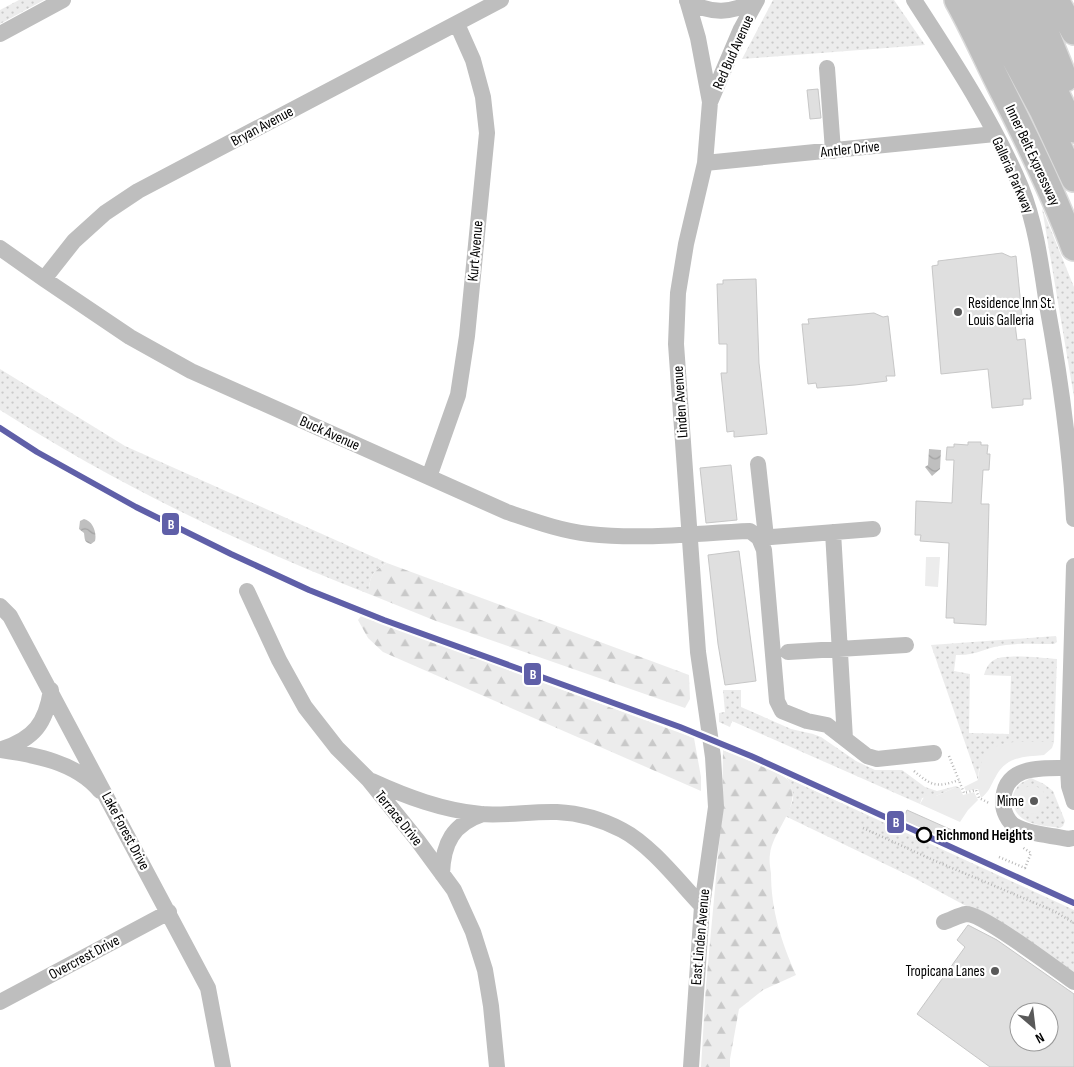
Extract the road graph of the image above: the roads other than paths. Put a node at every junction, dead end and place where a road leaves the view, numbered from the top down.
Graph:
1 (63, 0) edge
2 (501, 0) edge
3 (687, 0) edge
4 (914, 0) edge
5 (945, 0) edge
6 (957, 0) edge
7 (983, 0) edge
8 (1007, 0) edge
9 (1034, 0) edge
10 (1056, 0) edge
11 (757, 1) edge
12 (458, 24) junction
13 (1074, 32) edge
14 (0, 34) edge
15 (827, 68) dead end
16 (1002, 90) junction
17 (710, 102) junction
18 (1074, 102) edge
19 (1074, 130) edge
20 (995, 134) junction
21 (833, 150) junction
22 (704, 163) junction
23 (1074, 179) edge
24 (0, 248) edge
25 (1074, 248) edge
26 (44, 279) junction
27 (758, 464) dead end
28 (429, 477) junction
29 (1074, 519) edge
30 (873, 529) dead end
31 (833, 532) junction
32 (691, 533) junction
33 (763, 538) junction
34 (1074, 566) edge
35 (247, 591) dead end
36 (0, 606) edge
37 (906, 645) dead end
38 (840, 648) junction
39 (788, 652) dead end
40 (51, 690) junction
41 (845, 739) junction
42 (0, 750) edge
43 (934, 752) dead end
44 (1068, 768) junction
45 (368, 779) junction
46 (1074, 802) edge
47 (113, 807) junction
48 (716, 808) joint
49 (483, 814) junction
50 (1074, 838) edge
51 (442, 874) junction
52 (702, 906) junction
53 (169, 912) junction
54 (944, 922) dead end
55 (1074, 982) edge
56 (0, 1002) edge
57 (223, 1067) edge
58 (498, 1067) edge
59 (691, 1067) edge

1 - 14 street
2 - 12 street, Bryan Avenue
3 - 11 street, Red Bud Avenue
3 - 17 street, Linden Avenue
4 - 20 street, Galleria Parkway
5 - 16 highway
6 - 16 highway
7 - 23 highway
8 - 19 highway
9 - 18 highway
10 - 13 highway
11 - 17 street, Red Bud Avenue
12 - 26 street, Bryan Avenue
12 - 28 street, Kurt Avenue
15 - 21 street
16 - 25 highway, Inner Belt Expressway
17 - 22 street, Linden Avenue
20 - 21 street, Antler Drive
20 - 29 street, Galleria Parkway
21 - 22 street, Antler Drive
22 - 32 street, Linden Avenue
24 - 26 street, Buck Avenue
26 - 28 street, Buck Avenue
27 - 33 street
28 - 32 street, Buck Avenue
30 - 31 street
31 - 33 street
31 - 38 street
32 - 33 street, Buck Avenue
32 - 48 street, Linden Avenue
33 - 41 street
34 - 44 street
35 - 45 street, Terrace Drive
36 - 40 street, Lake Forest Drive
37 - 38 street
38 - 39 street
38 - 41 street
40 - 42 street
40 - 47 street, Lake Forest Drive
41 - 43 street
42 - 47 street
44 - 46 street
44 - 50 street
45 - 49 street
45 - 51 street, Terrace Drive
47 - 53 street, Lake Forest Drive
48 - 52 street, East Linden Avenue
49 - 51 street
49 - 52 street
51 - 58 street, Terrace Drive
52 - 59 street, East Linden Avenue
53 - 56 street, Overcrest Drive
53 - 57 street, Lake Forest Drive
54 - 55 street

